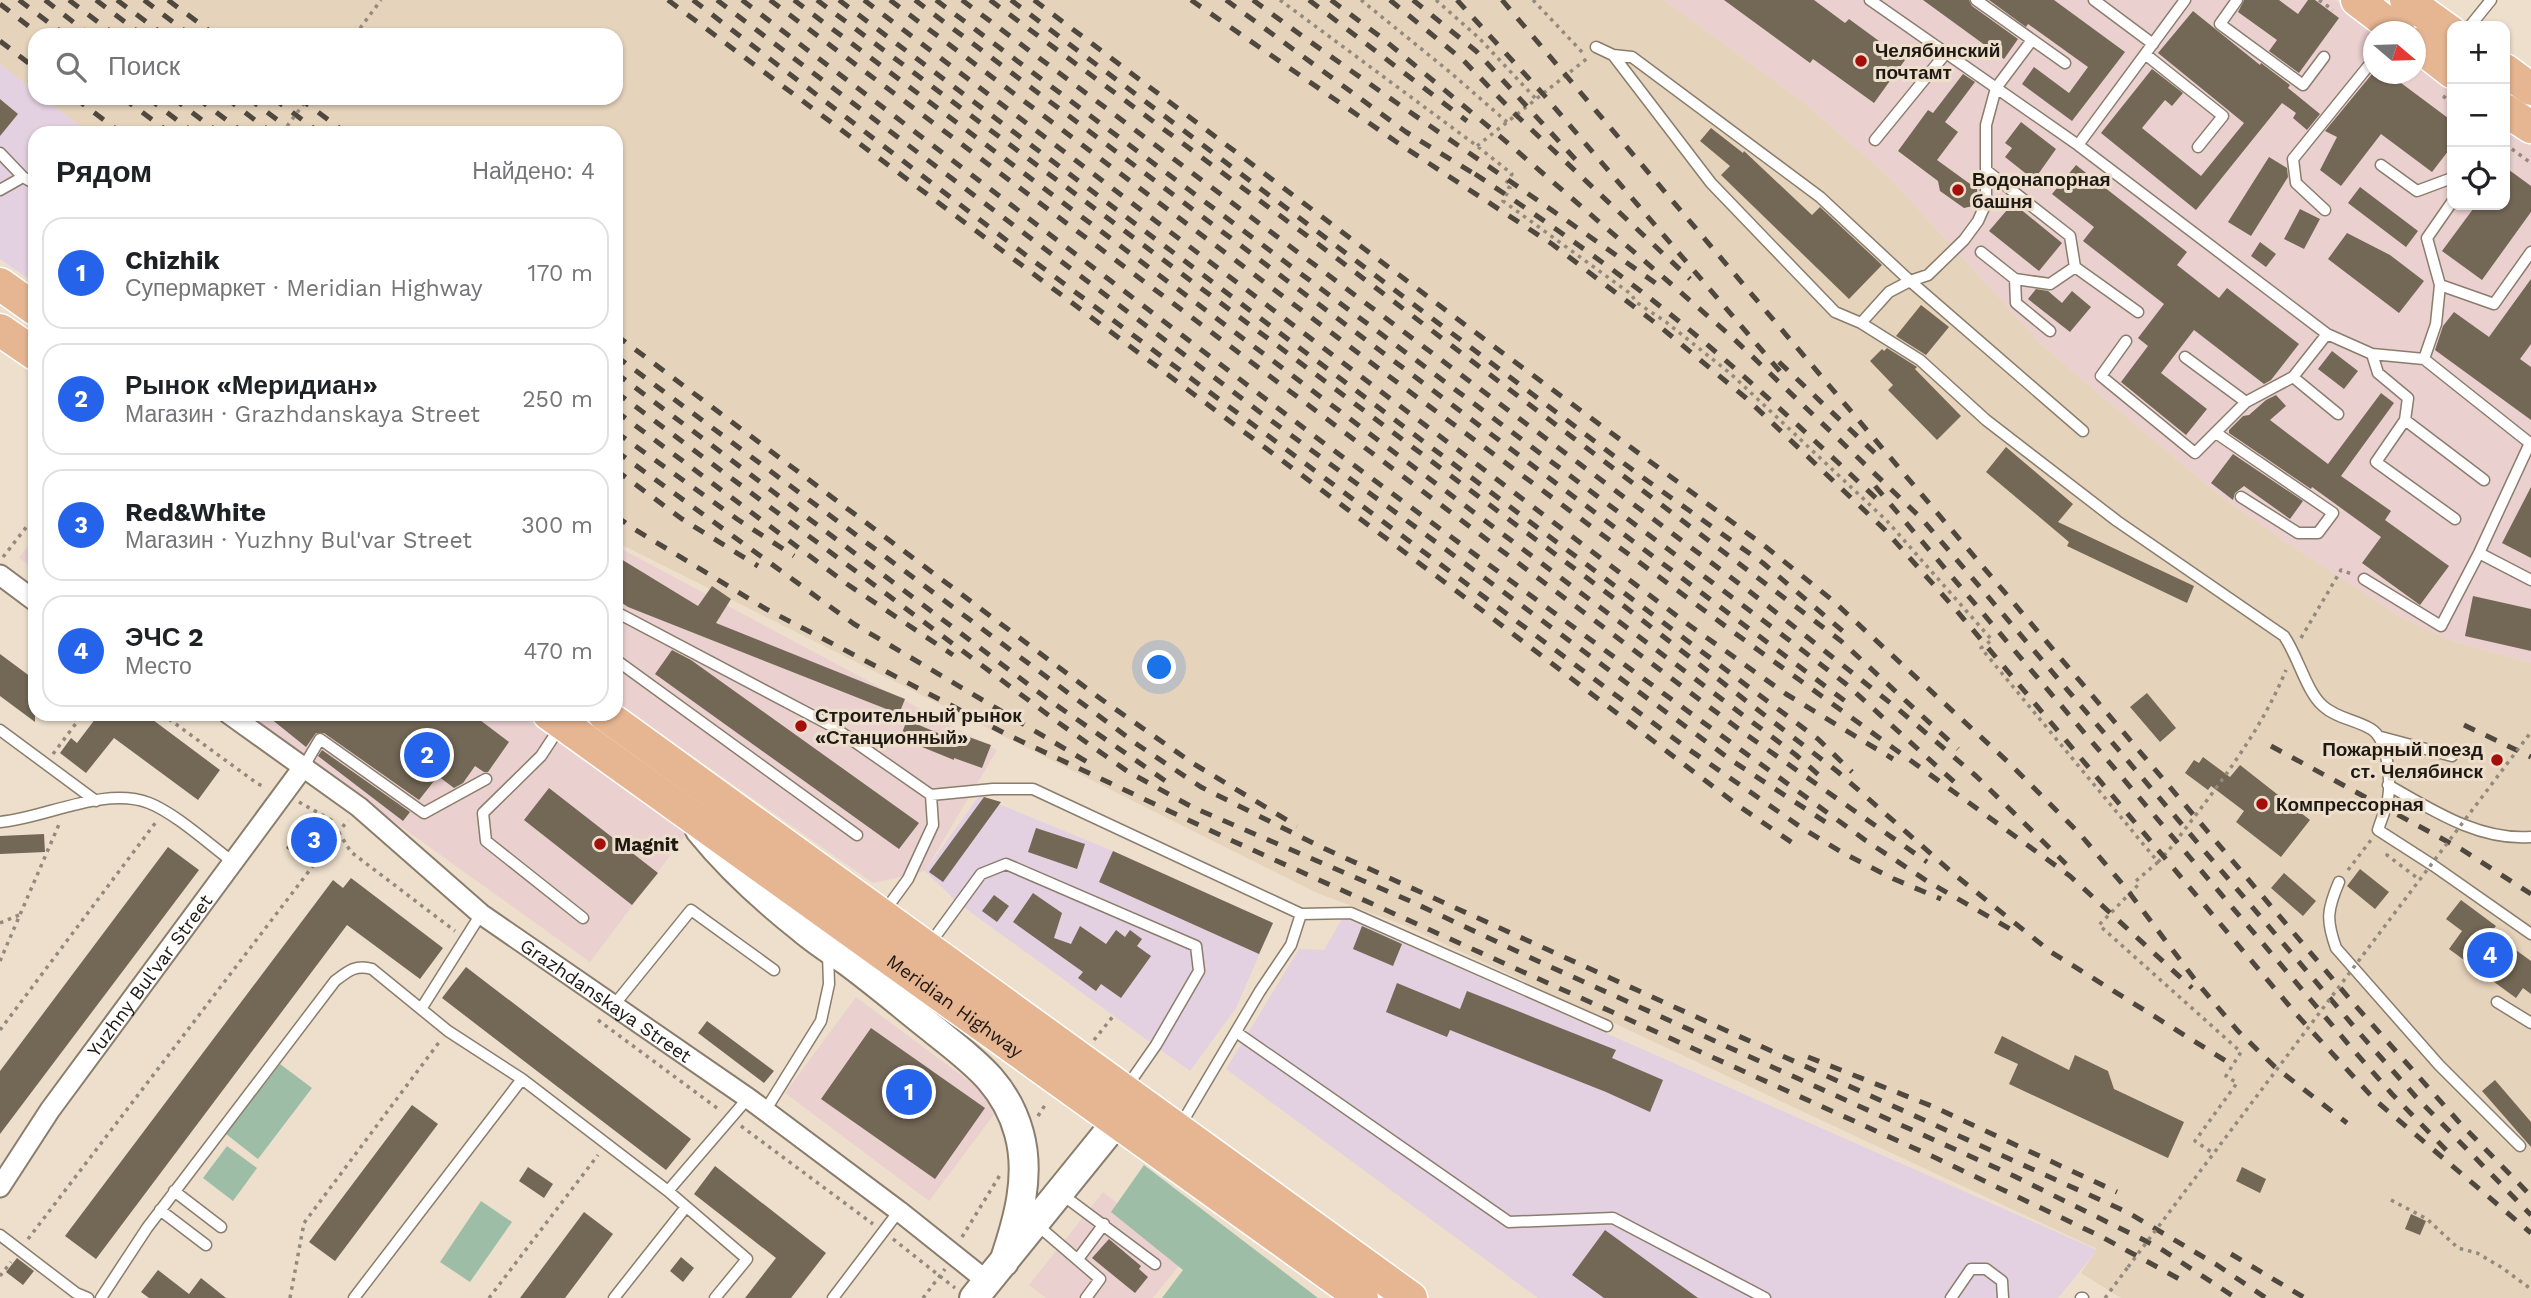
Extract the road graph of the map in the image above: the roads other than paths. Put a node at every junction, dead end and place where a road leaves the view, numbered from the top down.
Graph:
1 (1870, 0) edge
2 (1976, 0) edge
3 (2094, 0) edge
4 (2185, 0) edge
5 (2237, 0) edge
6 (2357, 0) edge
7 (2491, 0) edge
8 (2392, 21) edge
9 (2474, 21) edge
10 (2426, 30) edge
11 (2447, 32) edge
12 (2032, 40) junction
13 (2153, 44) junction
14 (1596, 47) dead end
15 (2426, 49) edge
16 (1946, 53) junction
17 (2145, 54) junction
18 (1613, 55) junction
19 (2324, 57) dead end
20 (2065, 64) dead end
21 (2447, 68) edge
22 (2363, 72) edge
23 (2510, 74) edge
24 (1996, 88) junction
25 (2531, 89) edge
26 (1875, 140) dead end
27 (2078, 145) junction
28 (2198, 147) dead end
29 (0, 153) edge
30 (2381, 164) dead end
31 (1987, 171) junction
32 (23, 177) junction
33 (28, 180) edge
34 (2447, 180) edge
35 (0, 190) edge
36 (2447, 209) edge
37 (2325, 210) dead end
38 (1981, 252) dead end
39 (2531, 253) edge
40 (2075, 267) junction
41 (2015, 279) junction
42 (1910, 281) junction
43 (0, 284) edge
44 (2440, 285) junction
45 (28, 304) edge
46 (2138, 312) dead end
47 (1861, 323) junction
48 (0, 330) edge
49 (2050, 331) dead end
50 (2327, 334) junction
51 (2126, 341) dead end
52 (28, 349) edge
53 (2372, 354) junction
54 (2185, 357) dead end
55 (2424, 359) junction
56 (2293, 377) junction
57 (2246, 402) junction
58 (2338, 414) dead end
59 (2405, 420) junction
60 (2083, 431) dead end
61 (2216, 433) junction
62 (2530, 443) edge
63 (2484, 480) dead end
64 (2241, 497) dead end
65 (2455, 519) dead end
66 (2480, 553) junction
67 (0, 575) edge
68 (2364, 579) road end
69 (2531, 580) edge
70 (28, 596) edge
71 (623, 616) edge
72 (623, 665) edge
73 (239, 721) edge
74 (555, 721) edge
75 (559, 721) edge
76 (614, 721) edge
77 (0, 730) edge
78 (2381, 737) junction
79 (2452, 756) dead end
80 (304, 766) junction
81 (486, 779) dead end
82 (2388, 785) junction
83 (931, 795) junction
84 (96, 801) junction
85 (0, 814) edge
86 (688, 815) junction
87 (5, 822) edge
88 (857, 835) dead end
89 (2531, 837) edge
90 (233, 862) junction
91 (2339, 882) road end
92 (481, 914) junction
93 (1301, 914) junction
94 (882, 916) junction
95 (583, 918) dead end
96 (2531, 934) edge
97 (827, 947) junction
98 (927, 948) junction
99 (774, 970) dead end
100 (2497, 1002) dead end
101 (614, 1005) junction
102 (421, 1009) junction
103 (2531, 1023) edge
104 (1607, 1026) dead end
105 (1236, 1032) junction
106 (522, 1079) junction
107 (748, 1098) junction
108 (1125, 1104) junction
109 (765, 1111) junction
110 (1178, 1130) junction
111 (2520, 1146) dead end
112 (1, 1182) edge
113 (174, 1191) junction
114 (668, 1191) junction
115 (1060, 1192) junction
116 (686, 1207) junction
117 (160, 1210) junction
118 (899, 1211) junction
119 (1035, 1223) junction
120 (1104, 1224) junction
121 (221, 1227) dead end
122 (0, 1235) edge
123 (206, 1245) dead end
124 (1078, 1259) junction
125 (1155, 1264) dead end
126 (986, 1286) edge
127 (88, 1298) edge
128 (101, 1298) edge
129 (354, 1298) edge
130 (614, 1298) edge
131 (716, 1298) edge
132 (833, 1298) edge
133 (1086, 1298) edge
134 (1362, 1298) edge
135 (1410, 1298) edge
136 (1765, 1298) edge
137 (1951, 1298) edge
138 (2003, 1298) edge

1 - 16 lane
2 - 12 lane
3 - 13 lane
4 - 13 lane
5 - 19 lane
6 - 8 main road
7 - 9 lane
10 - 11 main road
12 - 20 lane
12 - 24 lane
13 - 17 lane
14 - 18 lane
15 - 21 main road
16 - 24 lane
16 - 26 lane
17 - 27 lane
17 - 28 lane
18 - 42 lane
18 - 47 lane
22 - 37 lane
23 - 25 main road
24 - 27 lane
24 - 31 lane
27 - 50 lane
29 - 32 lane
30 - 34 lane
31 - 40 lane
31 - 42 lane
32 - 33 lane
32 - 35 lane
36 - 44 lane
38 - 41 lane
39 - 44 lane
40 - 41 lane
40 - 46 lane
41 - 49 lane
42 - 47 lane
42 - 60 lane
43 - 45 main road
44 - 55 lane
47 - 78 lane
48 - 52 main road
50 - 53 lane
50 - 56 lane
51 - 61 lane
53 - 55 lane
53 - 59 lane
54 - 57 lane
55 - 62 lane
56 - 57 lane
56 - 58 lane
57 - 61 lane
59 - 63 lane
59 - 65 lane
61 - 64 lane
62 - 66 lane
66 - 68 lane
66 - 69 lane
67 - 70 street
71 - 83 lane
72 - 88 lane
73 - 80 street, Grazhdanskaya Street
74 - 95 lane
75 - 86 main road, Meridian Highway
76 - 94 main road, Meridian Highway
77 - 84 lane
78 - 79 lane
78 - 82 lane
80 - 81 lane
80 - 90 street, Yuzhny Bul'var Street
80 - 92 street, Grazhdanskaya Street
82 - 89 lane
82 - 96 lane
83 - 93 lane
83 - 94 lane
84 - 87 lane
84 - 90 lane
85 - 87 lane
86 - 97 street
86 - 108 main road, Meridian Highway
90 - 112 street, Yuzhny Bul'var Street
91 - 111 lane
92 - 101 street, Grazhdanskaya Street
92 - 102 lane
93 - 104 lane
93 - 105 lane
94 - 98 main road, Meridian Highway
97 - 109 lane
97 - 126 street
98 - 108 main road, Meridian Highway
98 - 108 lane
99 - 101 lane
100 - 103 lane
101 - 107 street, Grazhdanskaya Street
102 - 106 lane
102 - 113 lane
105 - 110 lane
105 - 136 lane
106 - 114 lane
106 - 129 lane
107 - 109 street, Grazhdanskaya Street
107 - 114 lane
108 - 110 main road, Meridian Highway
108 - 115 street
108 - 134 main road, Meridian Highway
109 - 118 street, Grazhdanskaya Street
110 - 135 main road, Meridian Highway
113 - 117 lane
113 - 121 lane
114 - 116 lane
115 - 119 street
115 - 120 lane
116 - 130 lane
116 - 131 lane
117 - 123 lane
117 - 128 lane
118 - 126 street, Grazhdanskaya Street
118 - 132 lane
119 - 124 lane
119 - 126 street
120 - 124 lane
120 - 125 lane
122 - 127 lane
124 - 133 lane
137 - 138 lane

